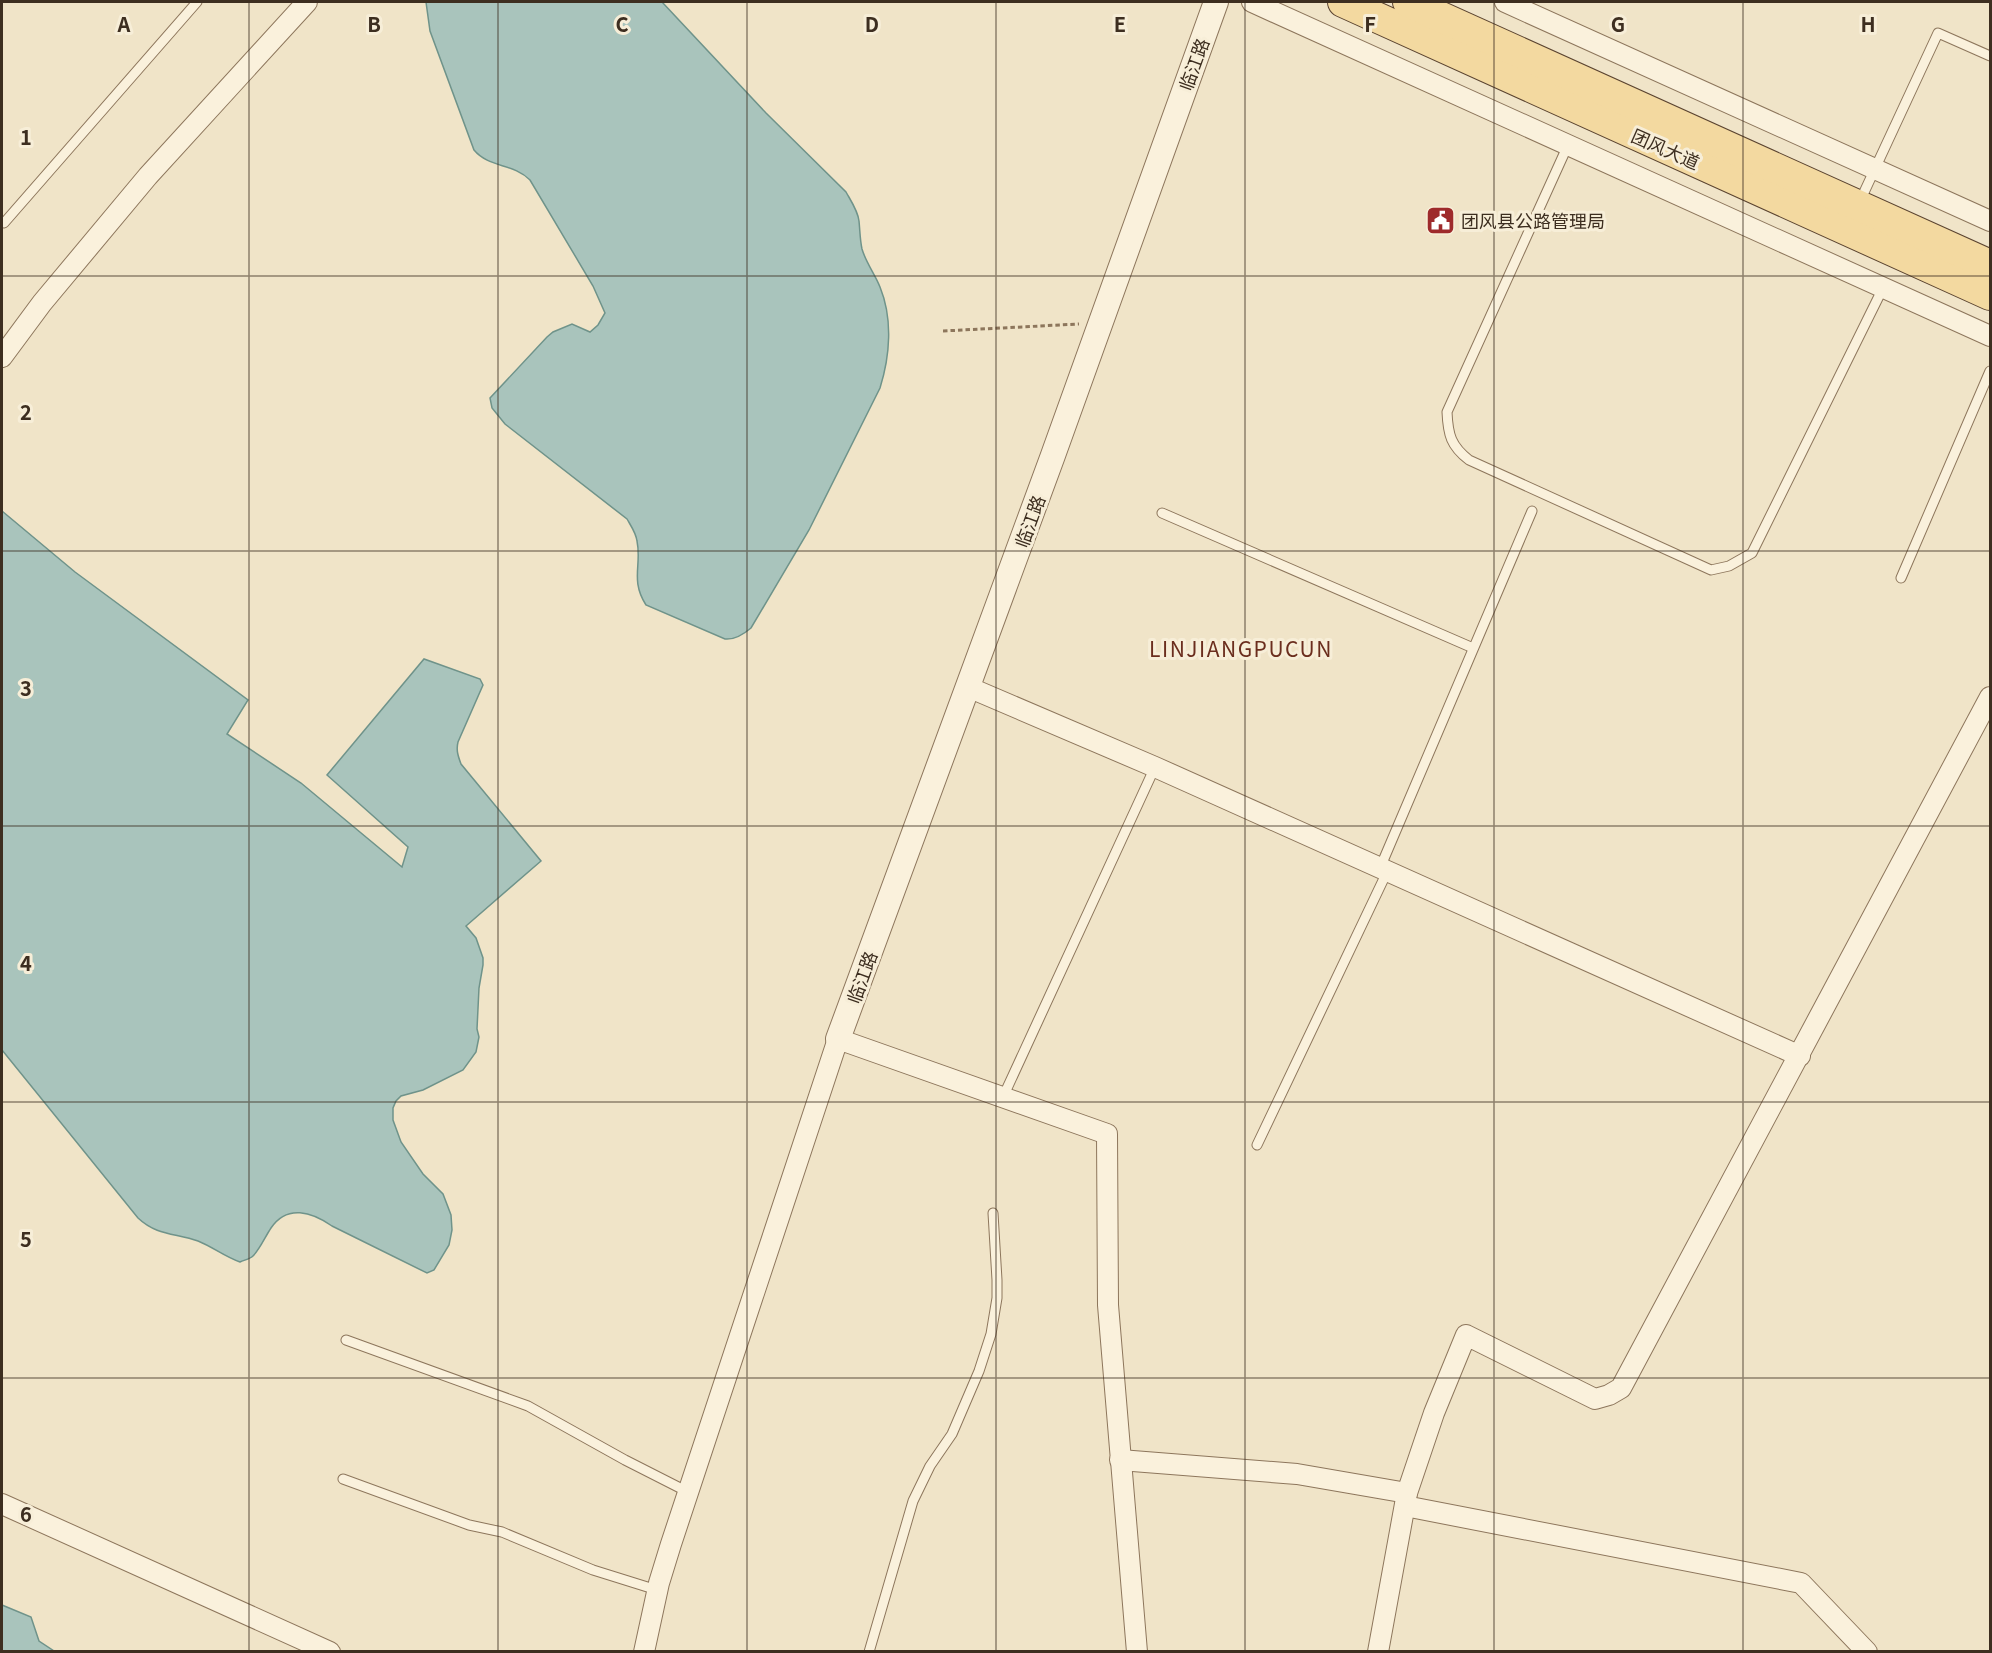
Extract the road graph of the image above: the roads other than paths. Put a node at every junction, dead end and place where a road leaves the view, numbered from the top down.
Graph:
1 (197, 2) edge
2 (305, 2) edge
3 (1216, 2) edge
4 (1252, 2) edge
5 (1343, 2) edge
6 (1408, 2) edge
7 (1505, 2) edge
8 (1990, 56) edge
9 (1568, 145) junction
10 (1875, 169) junction
11 (1858, 206) junction
12 (1990, 221) edge
13 (4, 223) dead end
14 (1990, 265) edge
15 (1883, 288) junction
16 (1990, 295) edge
17 (1990, 336) edge
18 (2, 357) edge
19 (1990, 371) edge
20 (1532, 511) dead end
21 (1162, 513) dead end
22 (1901, 578) dead end
23 (1473, 648) junction
24 (968, 687) junction
25 (1990, 697) edge
26 (1155, 767) junction
27 (1384, 870) junction
28 (838, 1039) junction
29 (1800, 1056) junction
30 (1003, 1097) junction
31 (1257, 1145) dead end
32 (993, 1213) dead end
33 (346, 1340) dead end
34 (1120, 1460) junction
35 (343, 1479) dead end
36 (688, 1492) junction
37 (1406, 1500) junction
38 (2, 1504) edge
39 (657, 1590) junction
40 (330, 1652) edge
41 (644, 1652) edge
42 (869, 1652) edge
43 (1137, 1652) edge
44 (1378, 1652) edge
45 (1867, 1652) edge

1 - 13 lane
2 - 18 street
3 - 24 street, 临江路
4 - 9 street
5 - 16 main road, 团风大道
6 - 11 main road, 团风大道
7 - 10 street
8 - 10 lane
9 - 15 street
9 - 15 lane
10 - 11 lane
10 - 12 street
11 - 14 main road, 团风大道
15 - 17 street
19 - 22 lane
20 - 23 lane
21 - 23 lane
23 - 27 lane
24 - 26 street
24 - 28 street, 临江路
25 - 29 street
26 - 27 street
26 - 30 lane
27 - 29 street
27 - 31 lane
28 - 30 street
28 - 36 street
29 - 37 street
30 - 34 street
32 - 42 lane
33 - 36 lane
34 - 37 street
34 - 43 street
35 - 39 lane
36 - 39 street
37 - 44 street
37 - 45 street
38 - 40 street
39 - 41 street

